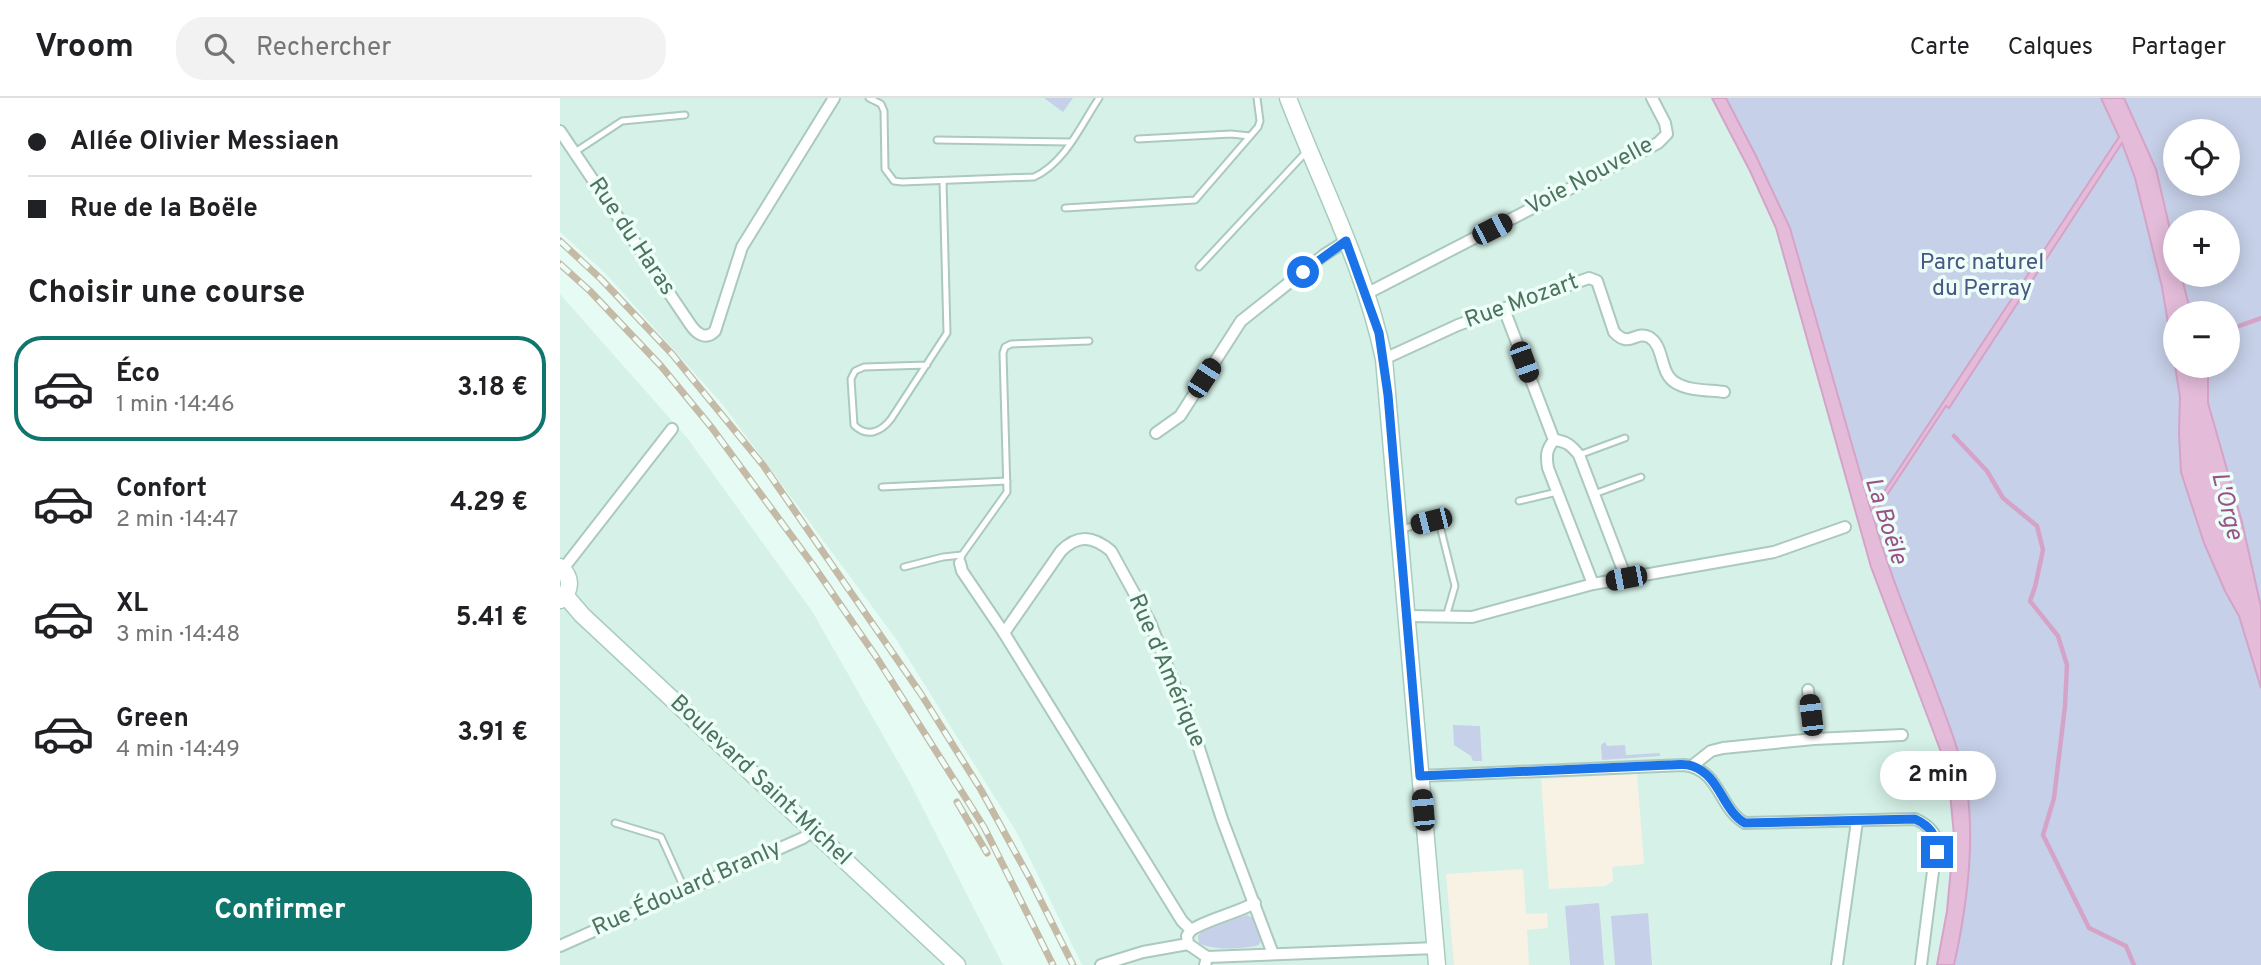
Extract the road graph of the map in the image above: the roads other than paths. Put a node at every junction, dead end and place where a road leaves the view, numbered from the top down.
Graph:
1 (834, 98) edge
2 (869, 98) edge
3 (1100, 98) edge
4 (1257, 98) edge
5 (1287, 98) edge
6 (1652, 98) edge
7 (685, 115) dead end
8 (560, 131) edge
9 (1250, 136) junction
10 (1138, 139) dead end
11 (937, 141) dead end
12 (1070, 142) junction
13 (1309, 149) junction
14 (574, 153) junction
15 (943, 181) junction
16 (1065, 208) dead end
17 (1346, 241) junction
18 (1199, 267) dead end
19 (1366, 294) junction
20 (1504, 309) junction
21 (1088, 341) dead end
22 (1384, 359) junction
23 (926, 365) junction
24 (1724, 392) dead end
25 (672, 429) dead end
26 (1156, 433) dead end
27 (1625, 438) dead end
28 (1554, 440) junction
29 (1579, 454) junction
30 (1641, 477) dead end
31 (1007, 481) junction
32 (882, 487) dead end
33 (1557, 492) junction
34 (1594, 494) junction
35 (1519, 501) dead end
36 (1845, 527) dead end
37 (1400, 529) junction
38 (962, 563) junction
39 (904, 567) dead end
40 (561, 568) edge
41 (1626, 578) junction
42 (1593, 584) junction
43 (563, 598) edge
44 (1407, 616) junction
45 (1446, 617) junction
46 (1004, 633) junction
47 (1808, 690) dead end
48 (1902, 735) dead end
49 (1814, 739) junction
50 (1692, 766) junction
51 (1420, 776) junction
52 (1857, 821) junction
53 (615, 823) dead end
54 (813, 831) junction
55 (685, 890) junction
56 (1255, 903) junction
57 (1191, 930) junction
58 (1188, 944) junction
59 (560, 946) edge
60 (1436, 948) junction
61 (1273, 954) junction
62 (1206, 961) edge
63 (957, 965) edge
64 (1101, 965) edge
65 (1437, 965) edge
66 (1838, 965) edge
67 (1921, 965) edge

1 - 14 street, Rue du Haras
2 - 15 lane
3 - 12 lane
4 - 9 lane
5 - 13 main road
6 - 19 street, Voie Nouvelle
7 - 14 lane
8 - 14 street, Rue du Haras
9 - 10 lane
9 - 16 lane
11 - 12 lane
12 - 15 lane
13 - 17 main road
13 - 18 lane
15 - 23 lane
17 - 19 main road
17 - 26 street
19 - 22 main road
20 - 22 street, Rue Mozart
20 - 24 street, Rue Mozart
20 - 28 street
21 - 31 lane
22 - 37 main road
23 - 23 lane
25 - 40 street
27 - 29 lane
28 - 29 street
28 - 33 street
29 - 34 street
30 - 34 lane
31 - 32 lane
31 - 38 lane
33 - 35 lane
33 - 42 street
34 - 41 street
36 - 41 street
37 - 44 main road
37 - 45 lane
38 - 39 lane
38 - 46 street
40 - 43 main road
41 - 42 street
42 - 45 street
43 - 54 main road, Boulevard Saint-Michel
44 - 45 street
44 - 51 main road
46 - 56 street, Rue d'Amérique
46 - 57 street
47 - 49 street
48 - 49 street
49 - 50 street
50 - 51 street
50 - 52 street
51 - 60 main road
52 - 66 street
52 - 67 street
53 - 55 lane
54 - 55 street, Rue Édouard Branly
54 - 63 main road, Boulevard Saint-Michel
55 - 59 street, Rue Édouard Branly
56 - 57 street
56 - 61 street, Rue d'Amérique
57 - 58 street
58 - 62 street
58 - 64 street
60 - 61 street
60 - 65 main road
61 - 62 street

